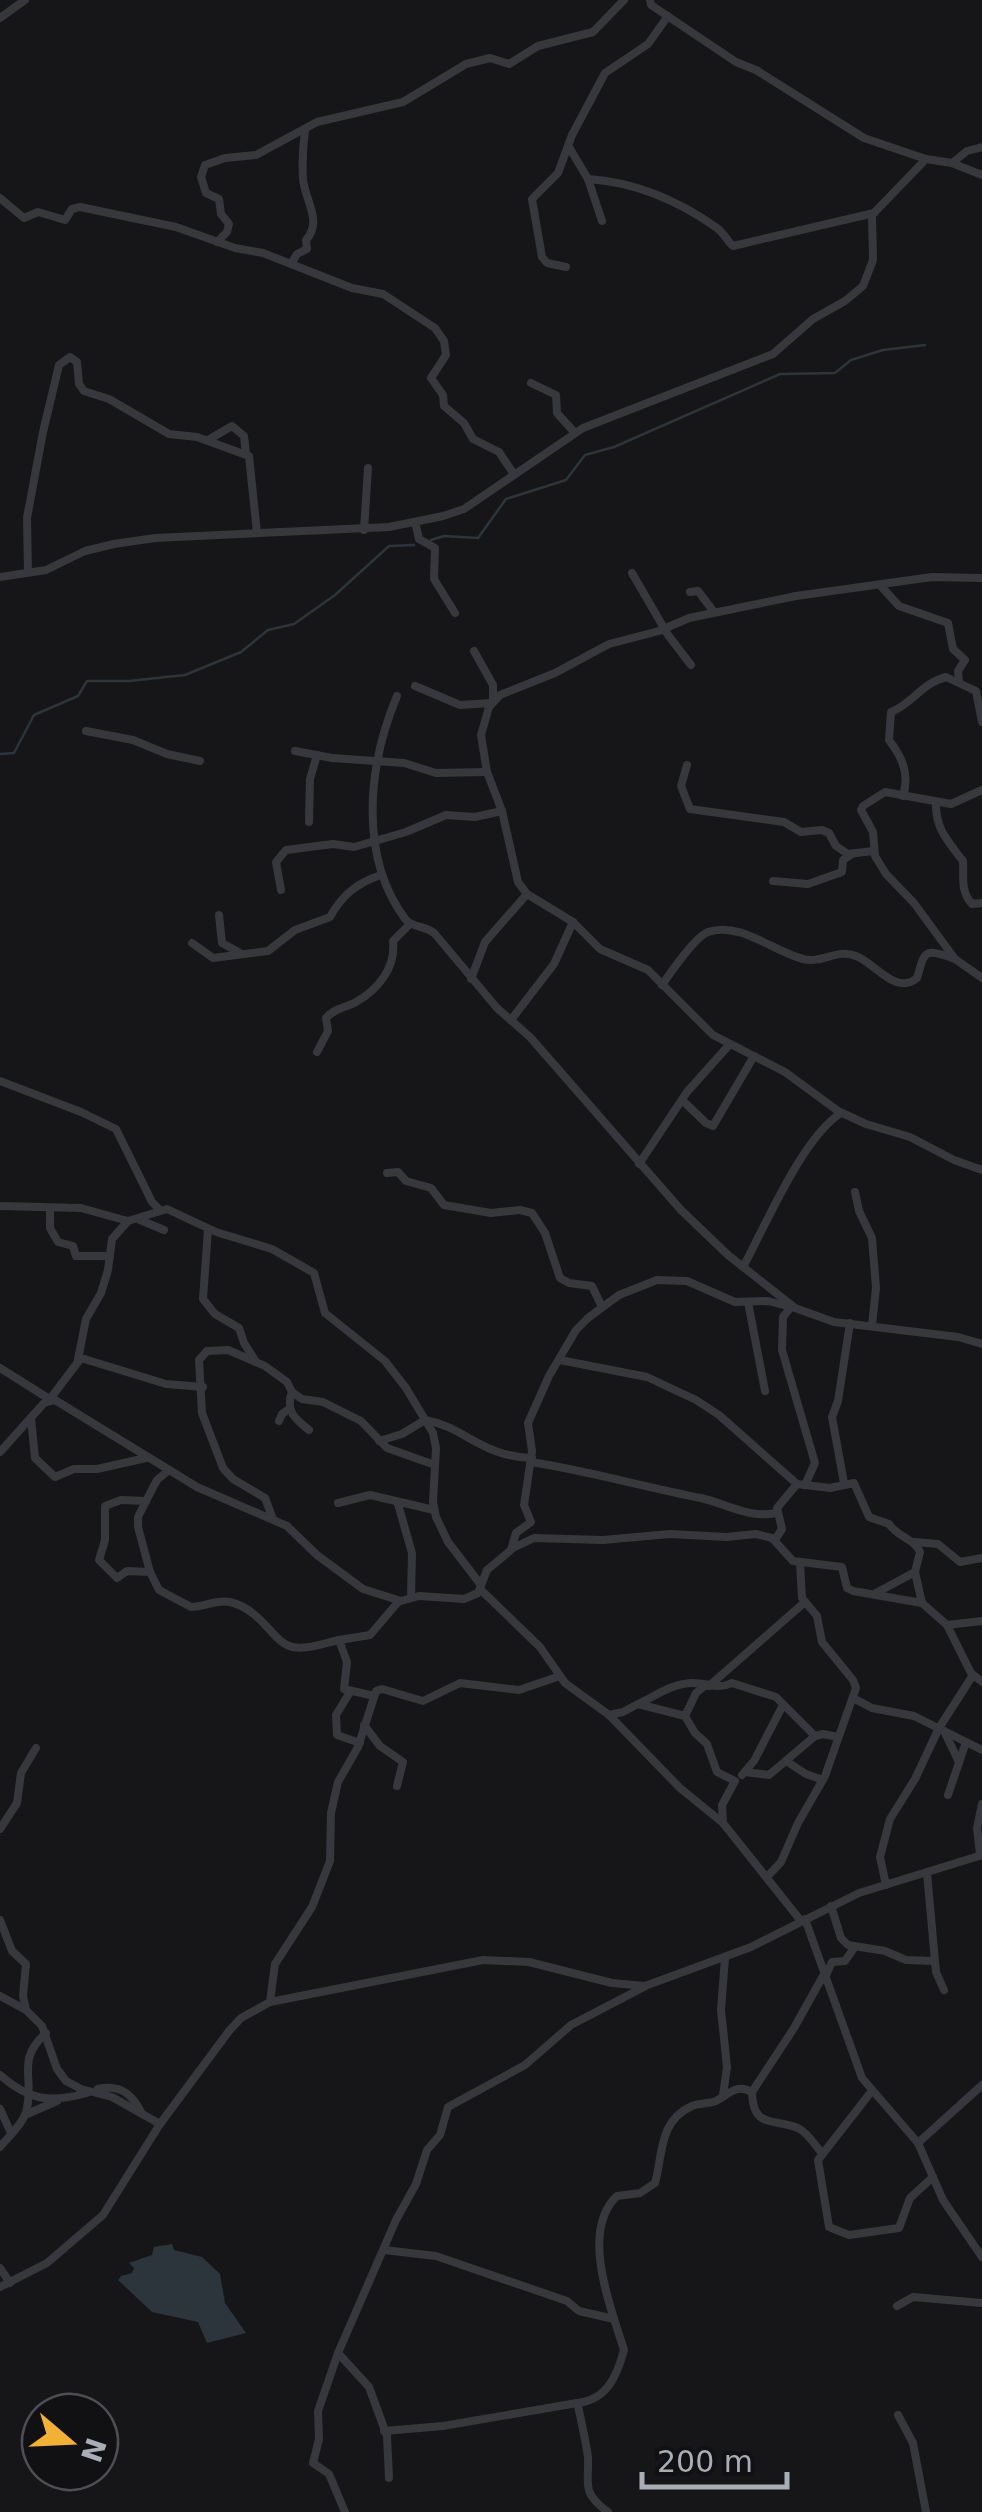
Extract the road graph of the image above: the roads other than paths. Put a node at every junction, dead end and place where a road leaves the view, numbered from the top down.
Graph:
1 (25, 0) edge
2 (624, 0) edge
3 (649, 2) edge
4 (668, 16) junction
5 (0, 18) edge
6 (304, 130) junction
7 (982, 146) edge
8 (569, 147) junction
9 (926, 160) junction
10 (952, 162) junction
11 (982, 175) edge
12 (588, 179) junction
13 (0, 198) edge
14 (874, 212) junction
15 (602, 221) dead end
16 (217, 242) junction
17 (292, 264) junction
18 (566, 267) dead end
19 (531, 383) dead end
20 (575, 434) junction
21 (208, 440) junction
22 (246, 454) junction
23 (368, 468) dead end
24 (514, 473) junction
25 (415, 522) junction
26 (364, 530) junction
27 (257, 533) junction
28 (28, 572) junction
29 (632, 573) dead end
30 (0, 576) edge
31 (982, 578) edge
32 (880, 585) junction
33 (690, 592) dead end
34 (714, 612) junction
35 (455, 613) dead end
36 (664, 628) junction
37 (474, 651) dead end
38 (691, 665) dead end
39 (959, 682) junction
40 (415, 686) dead end
41 (397, 696) dead end
42 (492, 702) junction
43 (982, 722) edge
44 (86, 732) dead end
45 (295, 751) dead end
46 (316, 755) junction
47 (376, 759) junction
48 (200, 761) dead end
49 (687, 764) dead end
50 (487, 772) junction
51 (982, 790) edge
52 (902, 796) junction
53 (936, 802) junction
54 (502, 812) junction
55 (309, 822) dead end
56 (374, 842) junction
57 (872, 851) junction
58 (852, 854) junction
59 (381, 875) junction
60 (773, 881) dead end
61 (281, 890) dead end
62 (527, 894) junction
63 (982, 903) edge
64 (219, 914) dead end
65 (573, 922) junction
66 (410, 924) junction
67 (192, 943) dead end
68 (246, 956) junction
69 (954, 959) junction
70 (471, 978) junction
71 (982, 978) edge
72 (662, 984) junction
73 (512, 1020) junction
74 (730, 1044) junction
75 (317, 1052) dead end
76 (754, 1056) junction
77 (0, 1082) edge
78 (682, 1100) junction
79 (841, 1113) junction
80 (639, 1164) junction
81 (982, 1170) edge
82 (387, 1172) dead end
83 (854, 1192) dead end
84 (0, 1206) edge
85 (50, 1208) junction
86 (160, 1210) junction
87 (140, 1220) junction
88 (128, 1221) junction
89 (208, 1229) junction
90 (164, 1230) dead end
91 (110, 1256) junction
92 (743, 1268) junction
93 (748, 1302) junction
94 (602, 1307) junction
95 (793, 1307) junction
96 (850, 1323) junction
97 (872, 1325) junction
98 (982, 1344) edge
99 (78, 1360) junction
100 (560, 1360) junction
101 (256, 1362) junction
102 (0, 1368) edge
103 (202, 1387) junction
104 (766, 1391) dead end
105 (292, 1392) junction
106 (50, 1399) junction
107 (290, 1409) junction
108 (32, 1418) junction
109 (425, 1420) junction
110 (278, 1422) dead end
111 (309, 1430) dead end
112 (379, 1441) junction
113 (0, 1452) edge
114 (146, 1458) junction
115 (532, 1460) junction
116 (435, 1465) junction
117 (169, 1470) junction
118 (234, 1479) junction
119 (844, 1483) junction
120 (801, 1484) junction
121 (146, 1501) junction
122 (231, 1502) junction
123 (338, 1502) dead end
124 (398, 1504) junction
125 (434, 1510) junction
126 (776, 1513) junction
127 (758, 1517) junction
128 (274, 1520) junction
129 (756, 1534) junction
130 (775, 1540) junction
131 (911, 1541) junction
132 (512, 1548) junction
133 (982, 1558) edge
134 (800, 1562) junction
135 (150, 1572) junction
136 (915, 1572) junction
137 (481, 1587) junction
138 (876, 1593) junction
139 (411, 1597) junction
140 (400, 1601) junction
141 (805, 1602) junction
142 (922, 1604) junction
143 (982, 1621) edge
144 (947, 1626) junction
145 (339, 1640) junction
146 (560, 1676) junction
147 (973, 1676) junction
148 (982, 1682) edge
149 (708, 1685) junction
150 (350, 1692) junction
151 (374, 1696) junction
152 (853, 1698) junction
153 (638, 1704) junction
154 (784, 1705) junction
155 (608, 1715) junction
156 (685, 1716) junction
157 (364, 1725) junction
158 (941, 1729) junction
159 (815, 1736) junction
160 (838, 1737) junction
161 (966, 1742) junction
162 (360, 1743) junction
163 (36, 1748) dead end
164 (982, 1750) edge
165 (786, 1760) junction
166 (959, 1762) junction
167 (745, 1772) junction
168 (823, 1780) junction
169 (735, 1781) junction
170 (396, 1786) dead end
171 (948, 1794) dead end
172 (982, 1804) edge
173 (0, 1807) edge
174 (9, 1815) junction
175 (723, 1822) junction
176 (0, 1829) edge
177 (981, 1855) edge
178 (928, 1873) junction
179 (766, 1877) junction
180 (886, 1885) junction
181 (832, 1906) junction
182 (0, 1920) edge
183 (803, 1920) junction
184 (854, 1948) junction
185 (725, 1958) junction
186 (934, 1961) junction
187 (823, 1978) junction
188 (645, 1986) junction
189 (944, 1990) dead end
190 (0, 1996) edge
191 (270, 2002) junction
192 (26, 2010) junction
193 (46, 2032) junction
194 (0, 2075) edge
195 (982, 2085) edge
196 (92, 2091) junction
197 (28, 2092) junction
198 (752, 2092) junction
199 (871, 2092) junction
200 (724, 2095) junction
201 (57, 2101) junction
202 (0, 2108) edge
203 (26, 2114) junction
204 (160, 2124) junction
205 (11, 2133) junction
206 (918, 2143) junction
207 (0, 2148) edge
208 (821, 2152) junction
209 (933, 2177) junction
210 (384, 2250) junction
211 (982, 2257) edge
212 (0, 2268) edge
213 (10, 2283) junction
214 (0, 2287) edge
215 (982, 2302) edge
216 (896, 2306) dead end
217 (614, 2319) junction
218 (338, 2353) junction
219 (577, 2403) junction
220 (898, 2415) dead end
221 (384, 2431) junction
222 (389, 2478) dead end
223 (928, 2511) edge
224 (346, 2512) edge
225 (608, 2512) edge

1 - 5 street
2 - 6 street
3 - 4 street
4 - 8 street
4 - 9 street
6 - 16 street
6 - 17 street
7 - 10 street
8 - 12 street
8 - 18 street
9 - 10 street
9 - 14 street
10 - 11 street
12 - 14 street
12 - 15 street
13 - 16 street
14 - 20 street
16 - 17 street
17 - 24 street
19 - 20 street
20 - 24 street
21 - 22 street
21 - 22 street
21 - 28 street
22 - 27 street
23 - 26 street
24 - 25 street
25 - 26 street
25 - 35 street
26 - 27 street
27 - 28 street
28 - 30 street
29 - 36 street
31 - 32 street
32 - 34 street
32 - 39 street
33 - 34 street
34 - 36 street
36 - 38 street
36 - 42 street
37 - 42 street
39 - 43 street
39 - 52 street
40 - 42 street
41 - 47 street
42 - 50 street
44 - 48 street
45 - 46 street
46 - 47 street
46 - 55 street
47 - 50 street
47 - 56 street
49 - 58 street
50 - 54 street
51 - 53 street
52 - 53 street
52 - 57 street
53 - 63 street
54 - 56 street
54 - 62 street
56 - 59 street
56 - 61 street
57 - 58 street
57 - 69 street
58 - 60 street
59 - 66 street
59 - 68 street
62 - 65 street
62 - 70 street
64 - 68 street
65 - 72 street
65 - 73 street
66 - 70 street
66 - 75 street
67 - 68 street
69 - 71 street
69 - 72 street
70 - 73 street
72 - 74 street
73 - 80 street
74 - 76 street
74 - 78 street
76 - 78 street
76 - 79 street
77 - 86 street
78 - 80 street
79 - 81 street
79 - 92 street
80 - 92 street
82 - 94 street
83 - 97 street
84 - 85 street
85 - 88 street
85 - 91 street
86 - 87 street
86 - 89 street
87 - 88 street
87 - 90 street
88 - 91 street
89 - 101 street
89 - 109 street
91 - 99 street
92 - 95 street
93 - 94 street
93 - 95 street
93 - 104 street
94 - 100 street
95 - 96 street
95 - 120 street
96 - 97 street
96 - 119 street
97 - 98 street
99 - 103 street
99 - 106 street
100 - 115 street
100 - 120 street
101 - 103 street
101 - 105 street
102 - 106 street
103 - 118 street
105 - 107 street
105 - 112 street
106 - 108 street
106 - 114 street
107 - 110 street
107 - 111 street
108 - 113 street
108 - 114 street
109 - 112 street
109 - 115 street
109 - 116 street
112 - 116 street
114 - 117 street
115 - 127 street
115 - 132 street
116 - 125 street
117 - 121 street
117 - 122 street
118 - 122 street
118 - 128 street
119 - 120 street
119 - 131 street
120 - 126 street
121 - 135 street
121 - 135 street
122 - 128 street
123 - 124 street
124 - 125 street
124 - 139 street
125 - 137 street
126 - 127 street
126 - 130 street
127 - 129 street
128 - 140 street
129 - 130 street
129 - 132 street
130 - 134 street
131 - 133 street
131 - 136 street
132 - 137 street
134 - 138 street
134 - 141 street
135 - 145 street
136 - 138 street
136 - 142 street
137 - 139 street
137 - 146 street
138 - 142 street
139 - 140 street
140 - 145 street
141 - 149 street
141 - 152 street
142 - 144 street
143 - 144 street
144 - 147 street
145 - 150 street
146 - 151 street
146 - 155 street
147 - 148 street
147 - 158 street
149 - 153 street
149 - 154 street
149 - 156 street
150 - 151 street
150 - 162 street
151 - 157 street
152 - 158 street
152 - 160 street
153 - 155 street
153 - 156 street
154 - 159 street
154 - 167 street
155 - 175 street
156 - 169 street
157 - 162 street
157 - 170 street
158 - 161 street
158 - 166 street
158 - 180 street
159 - 160 street
159 - 165 street
160 - 168 street
161 - 164 street
161 - 166 street
162 - 191 street
163 - 174 street
165 - 167 street
165 - 168 street
166 - 171 street
167 - 169 street
168 - 179 street
169 - 175 street
172 - 177 street
173 - 174 street
174 - 176 street
175 - 179 street
177 - 178 street
178 - 180 street
178 - 186 street
179 - 183 street
180 - 181 street
181 - 183 street
181 - 184 street
182 - 192 street
183 - 185 street
183 - 187 street
184 - 186 street
184 - 187 street
185 - 188 street
185 - 200 street
186 - 189 street
187 - 198 street
187 - 199 street
188 - 191 street
188 - 210 street
190 - 192 street
191 - 204 street
192 - 193 street
193 - 196 street
193 - 197 street
194 - 197 street
195 - 206 street
196 - 201 street
196 - 204 street
197 - 201 street
197 - 203 street
198 - 200 street
198 - 208 street
199 - 206 street
199 - 208 street
200 - 217 street
201 - 203 street
202 - 205 street
203 - 205 street
204 - 213 street
205 - 207 street
206 - 209 street
208 - 209 street
209 - 211 street
210 - 217 street
210 - 218 street
212 - 213 street
213 - 214 street
215 - 216 street
217 - 219 street
218 - 221 street
218 - 224 street
219 - 221 street
219 - 225 street
220 - 223 street
221 - 222 street

